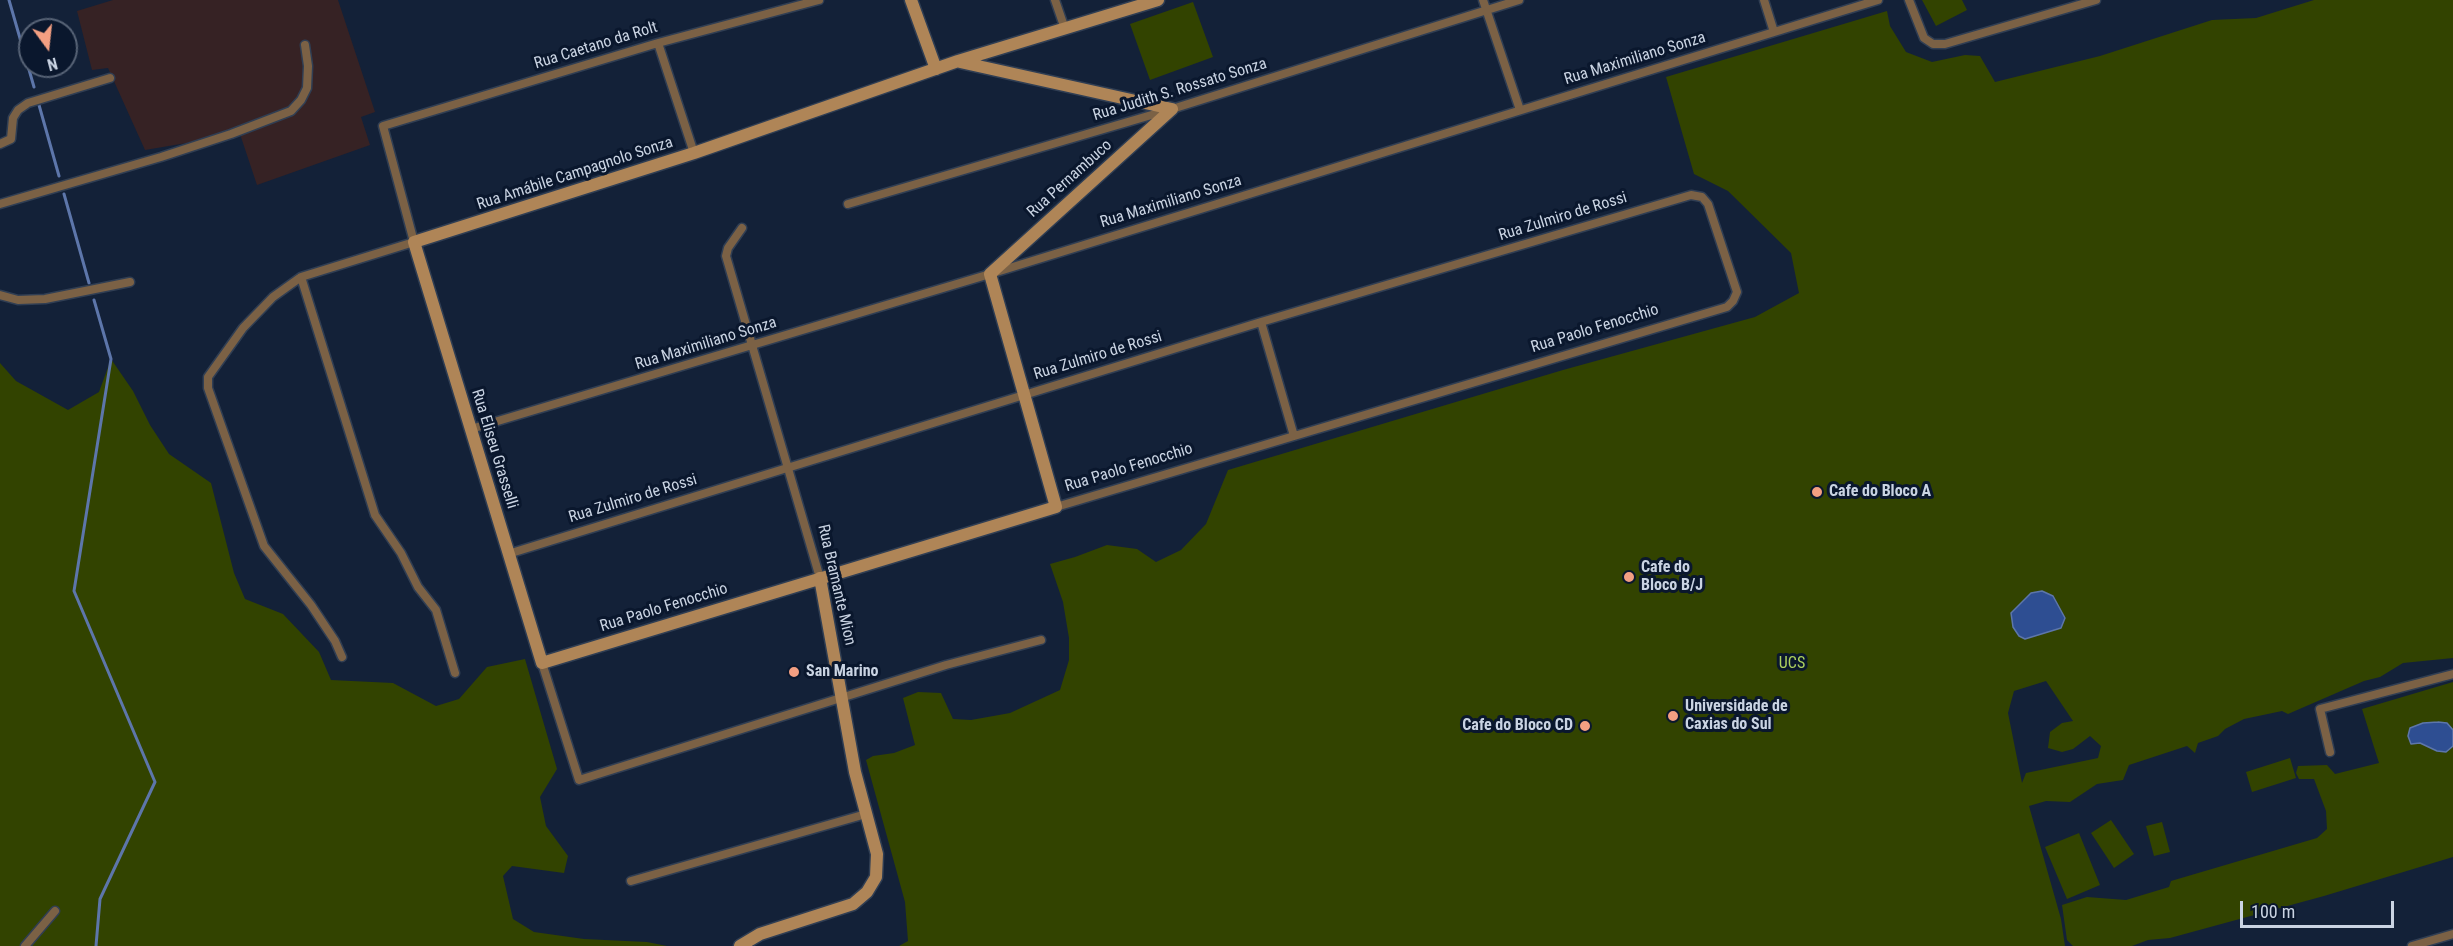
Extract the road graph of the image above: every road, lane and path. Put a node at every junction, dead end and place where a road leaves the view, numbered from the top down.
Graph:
1 (819, 0) edge
2 (911, 0) edge
3 (1055, 0) edge
4 (1158, 0) edge
5 (1483, 0) edge
6 (1520, 0) edge
7 (1764, 0) edge
8 (1878, 0) edge
9 (1909, 0) edge
10 (2096, 0) edge
11 (1486, 10) junction
12 (1065, 29) junction
13 (1774, 32) junction
14 (658, 43) junction
15 (305, 45) dead end
16 (958, 61) junction
17 (936, 69) junction
18 (110, 78) dead end
19 (1172, 109) junction
20 (1520, 110) junction
21 (383, 126) joint
22 (0, 144) edge
23 (694, 153) junction
24 (1698, 194) joint
25 (0, 204) edge
26 (848, 204) dead end
27 (742, 228) dead end
28 (414, 242) junction
29 (990, 274) junction
30 (301, 277) junction
31 (130, 282) dead end
32 (0, 295) edge
33 (1261, 322) junction
34 (752, 345) junction
35 (1023, 394) junction
36 (471, 429) junction
37 (1294, 436) junction
38 (788, 466) junction
39 (1056, 507) junction
40 (508, 554) junction
41 (820, 578) junction
42 (1041, 640) dead end
43 (342, 657) dead end
44 (542, 663) junction
45 (455, 672) dead end
46 (2453, 674) edge
47 (842, 697) junction
48 (2330, 752) dead end
49 (866, 814) junction
50 (632, 881) dead end
51 (55, 911) dead end
52 (2453, 933) edge
53 (25, 946) edge
54 (740, 946) edge
55 (2412, 946) edge

1 - 14 street, Rua Caetano da Rolt
2 - 17 street
3 - 12 street
4 - 12 street, Rua Amábile Campagnolo Sonza
5 - 11 street
6 - 11 street, Rua Judith S. Rossato Sonza
7 - 13 street
8 - 13 street, Rua Maximiliano Sonza
9 - 10 street
11 - 19 street, Rua Judith S. Rossato Sonza
11 - 20 street
12 - 16 street, Rua Amábile Campagnolo Sonza
13 - 20 street, Rua Maximiliano Sonza
14 - 21 street, Rua Caetano da Rolt
14 - 23 street
15 - 25 street
16 - 17 street, Rua Amábile Campagnolo Sonza
16 - 19 street
17 - 23 street, Rua Amábile Campagnolo Sonza
18 - 22 street
19 - 26 street, Rua Judith S. Rossato Sonza
19 - 29 street, Rua Pernambuco
20 - 29 street, Rua Maximiliano Sonza
21 - 28 street, Rua Eliseu Grasselli
23 - 28 street, Rua Amábile Campagnolo Sonza
24 - 33 street, Rua Zulmiro de Rossi
24 - 37 street, Rua Paolo Fenocchio
27 - 34 street, Rua Bramante Mion
28 - 30 street, Rua Amábile Campagnolo Sonza
28 - 36 street, Rua Eliseu Grasselli
29 - 34 street, Rua Maximiliano Sonza
29 - 35 street
30 - 43 street, Rua Amábile Campagnolo Sonza
30 - 45 street
31 - 32 street
33 - 35 street, Rua Zulmiro de Rossi
33 - 37 street
34 - 36 street, Rua Maximiliano Sonza
34 - 38 street, Rua Bramante Mion
35 - 38 street, Rua Zulmiro de Rossi
35 - 39 street
36 - 40 street, Rua Eliseu Grasselli
37 - 39 street, Rua Paolo Fenocchio
38 - 40 street, Rua Zulmiro de Rossi
38 - 41 street, Rua Bramante Mion
39 - 41 street, Rua Paolo Fenocchio
40 - 44 street, Rua Eliseu Grasselli
41 - 44 street, Rua Paolo Fenocchio
41 - 47 street, Rua Bramante Mion
42 - 47 street
44 - 47 street, Rua Eliseu Grasselli
46 - 48 street
47 - 49 street, Rua Bramante Mion
49 - 50 street
49 - 54 street, Rua Bramante Mion
51 - 53 street
52 - 55 street

